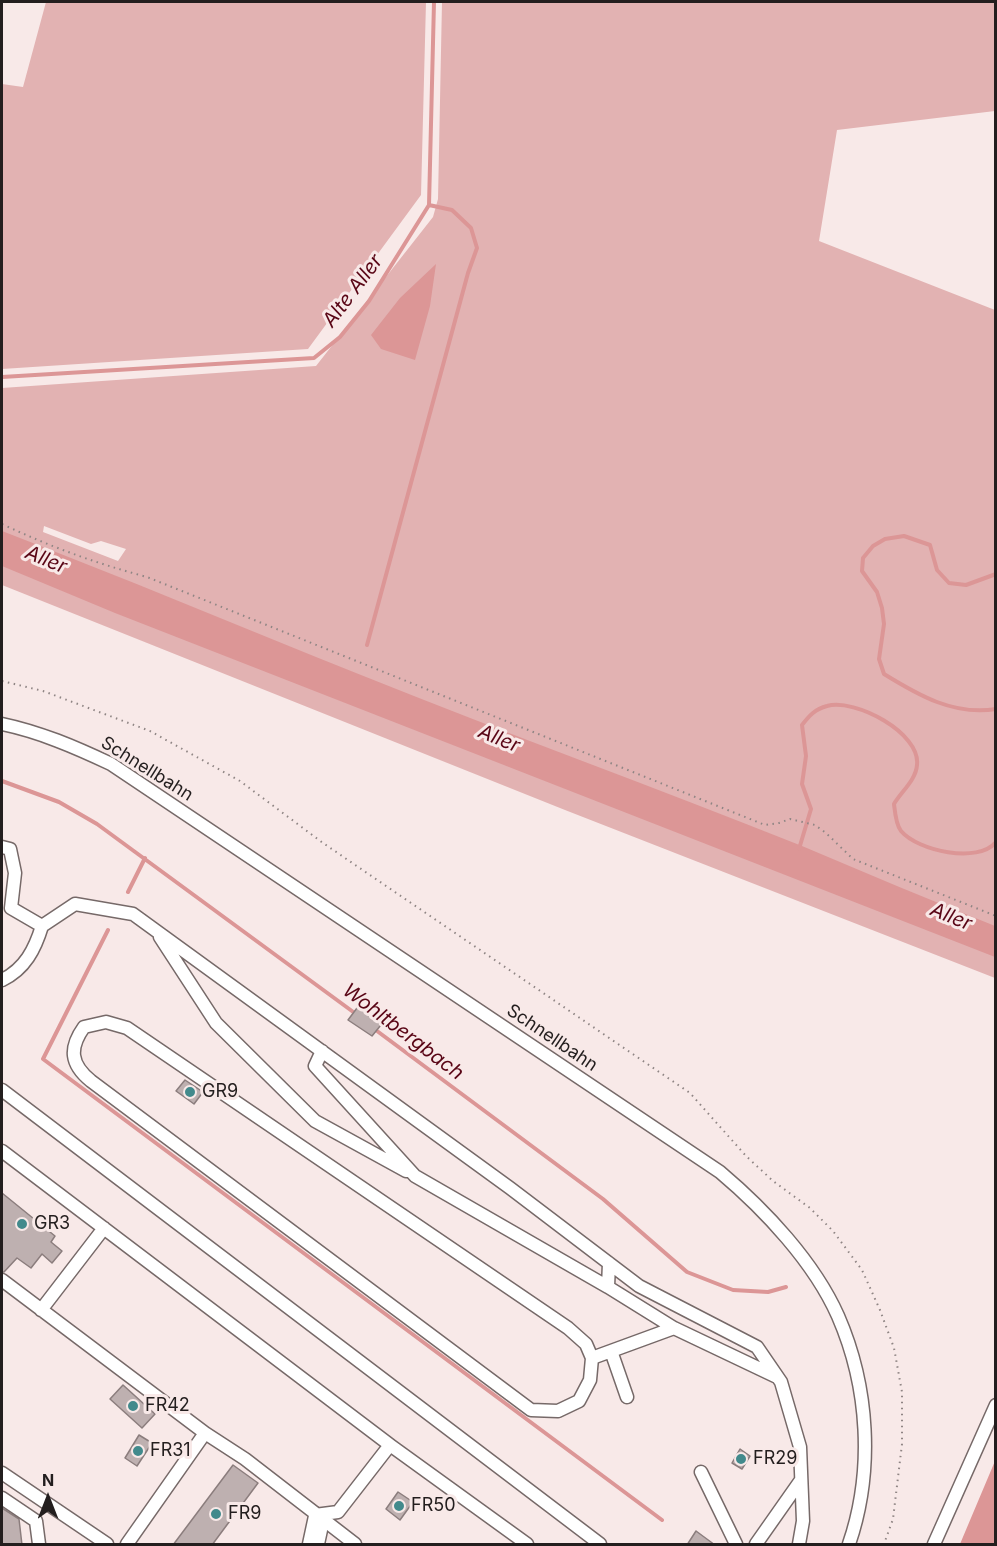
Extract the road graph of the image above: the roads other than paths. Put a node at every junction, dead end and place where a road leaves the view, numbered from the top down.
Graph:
1 (2, 724) edge
2 (2, 847) edge
3 (42, 926) junction
4 (156, 931) junction
5 (2, 980) edge
6 (322, 1051) junction
7 (2, 1090) edge
8 (2, 1151) edge
9 (415, 1176) junction
10 (104, 1228) junction
11 (609, 1263) junction
12 (2, 1280) edge
13 (608, 1287) junction
14 (41, 1310) junction
15 (674, 1328) junction
16 (611, 1351) junction
17 (592, 1358) junction
18 (778, 1377) junction
19 (627, 1397) dead end
20 (996, 1405) edge
21 (205, 1433) junction
22 (390, 1445) junction
23 (701, 1472) dead end
24 (2, 1473) edge
25 (801, 1480) junction
26 (2, 1498) edge
27 (315, 1515) junction
28 (39, 1545) edge
29 (108, 1545) edge
30 (127, 1545) edge
31 (309, 1545) edge
32 (318, 1545) edge
33 (355, 1545) edge
34 (527, 1545) edge
35 (600, 1545) edge
36 (736, 1545) edge
37 (756, 1545) edge
38 (799, 1545) edge
39 (849, 1545) edge
40 (934, 1545) edge

1 - 39 street, Schnellbahn
2 - 3 street
3 - 4 street
3 - 5 street
4 - 6 street
4 - 9 street
6 - 9 street
6 - 11 street
7 - 35 street
8 - 10 street
9 - 13 street
10 - 14 street
10 - 22 street
11 - 13 street
11 - 18 street
12 - 14 street
13 - 15 street
14 - 21 street
15 - 16 street
15 - 18 street
16 - 17 street
16 - 19 street
17 - 17 street
18 - 25 street
20 - 40 street
21 - 27 street
21 - 30 street
22 - 27 street
22 - 34 street
23 - 36 street
24 - 29 street
25 - 37 street
25 - 38 street
26 - 28 street
27 - 31 street
27 - 32 street
27 - 33 street

